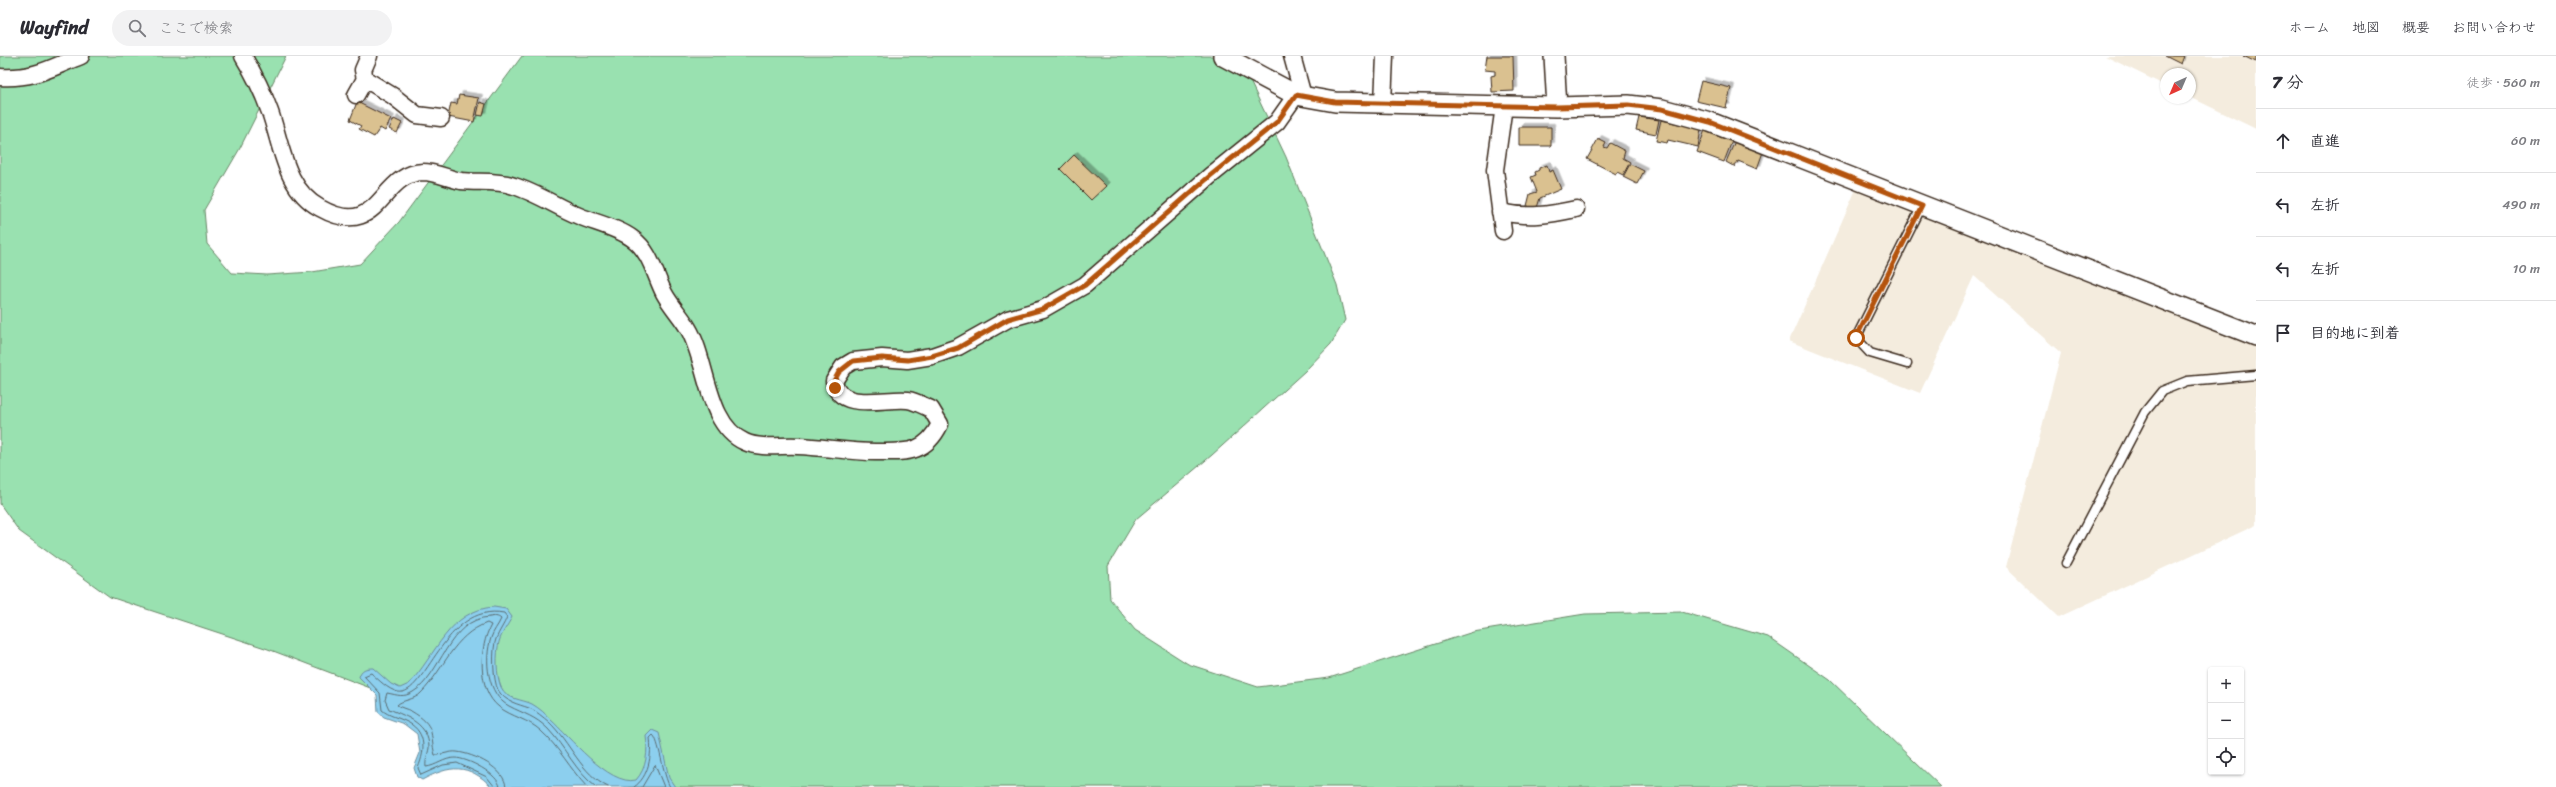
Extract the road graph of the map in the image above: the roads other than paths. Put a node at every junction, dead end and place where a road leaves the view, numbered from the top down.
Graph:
1 (82, 56) edge
2 (242, 56) edge
3 (369, 56) edge
4 (1223, 56) edge
5 (1292, 56) edge
6 (1385, 56) edge
7 (1554, 56) edge
8 (0, 77) edge
9 (365, 79) junction
10 (356, 95) dead end
11 (1299, 95) junction
12 (1383, 103) junction
13 (1504, 106) junction
14 (1557, 107) junction
15 (441, 118) dead end
16 (1922, 206) junction
17 (1576, 209) dead end
18 (1500, 212) junction
19 (1503, 231) dead end
20 (2256, 336) edge
21 (1907, 364) dead end
22 (2256, 375) edge
23 (2066, 563) dead end

1 - 8 street
2 - 11 street
3 - 9 street
4 - 11 street
5 - 11 street
6 - 12 street
7 - 14 street
9 - 10 street
9 - 15 street
11 - 12 street
12 - 13 street
13 - 14 street
13 - 18 street
14 - 16 street
16 - 20 street
16 - 21 lane
17 - 18 street
18 - 19 street
22 - 23 lane

